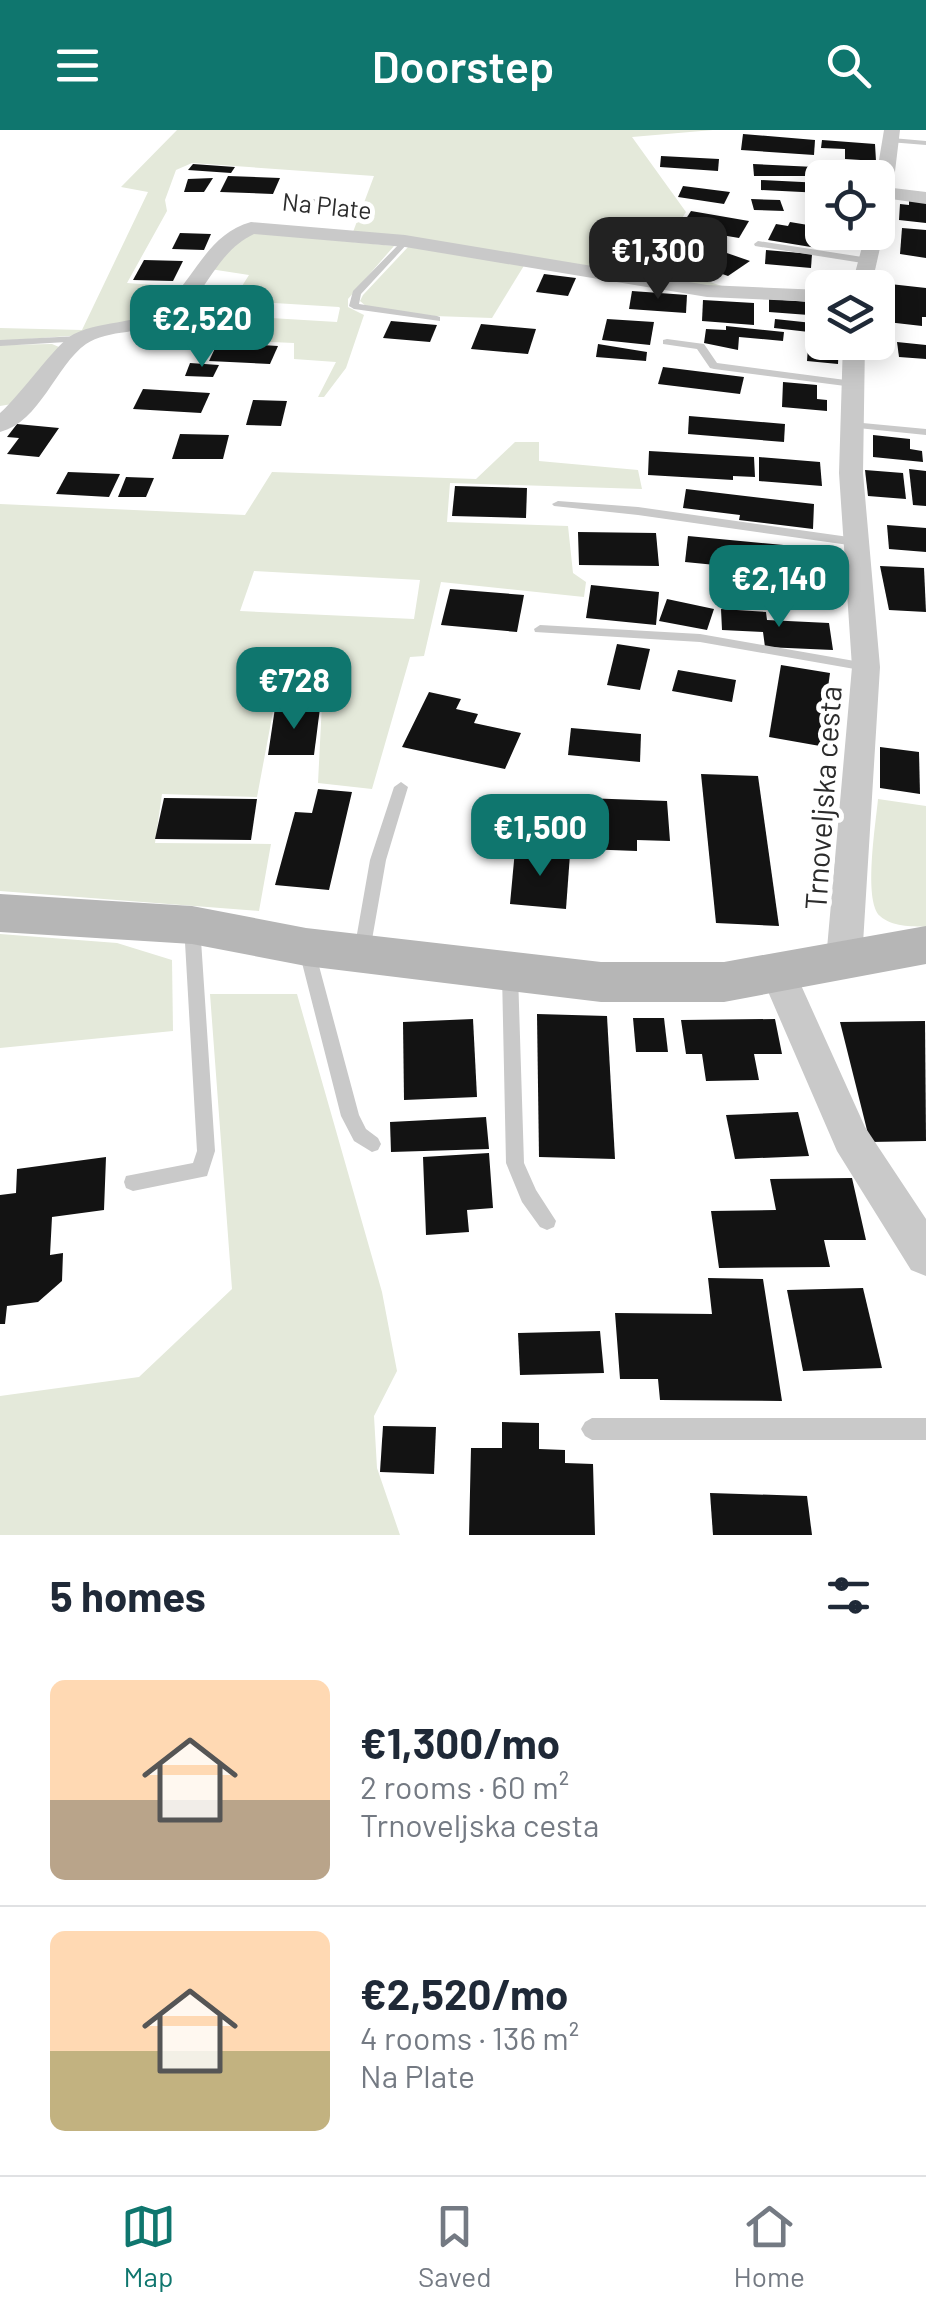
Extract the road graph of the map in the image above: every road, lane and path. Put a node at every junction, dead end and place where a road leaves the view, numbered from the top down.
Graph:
1 (892, 135) edge
2 (926, 143) edge
3 (888, 160) edge
4 (895, 194) edge
5 (926, 198) edge
6 (405, 241) junction
7 (758, 244) dead end
8 (871, 250) edge
9 (868, 260) junction
10 (866, 270) edge
11 (805, 295) edge
12 (437, 319) dead end
13 (80, 338) junction
14 (667, 342) dead end
15 (0, 343) edge
16 (854, 360) edge
17 (853, 384) junction
18 (852, 425) junction
19 (0, 426) edge
20 (926, 432) edge
21 (558, 504) dead end
22 (856, 542) junction
23 (540, 629) dead end
24 (866, 667) junction
25 (401, 788) dead end
26 (0, 913) edge
27 (192, 924) junction
28 (926, 945) edge
29 (306, 947) junction
30 (361, 954) junction
31 (844, 960) junction
32 (778, 973) junction
33 (510, 974) junction
34 (372, 1144) dead end
35 (134, 1182) dead end
36 (547, 1220) dead end
37 (926, 1256) edge
38 (592, 1429) dead end
39 (926, 1429) edge

1 - 2 lane
1 - 3 street
4 - 5 street
6 - 11 street, Na Plate
6 - 12 lane
6 - 13 street, Na Plate
7 - 9 lane
8 - 9 street
9 - 10 street
13 - 15 lane, Na Plate
13 - 19 street
14 - 17 lane
16 - 17 street, Trnoveljska cesta
17 - 18 street, Trnoveljska cesta
18 - 20 lane
18 - 22 street, Trnoveljska cesta
21 - 22 lane
22 - 24 street, Trnoveljska cesta
23 - 24 lane
24 - 31 street, Trnoveljska cesta
25 - 30 lane
26 - 27 street
27 - 29 street
27 - 35 lane
28 - 31 street
29 - 30 street
29 - 34 lane
30 - 33 street
31 - 32 street
32 - 33 street
32 - 37 street
33 - 36 lane
38 - 39 lane

